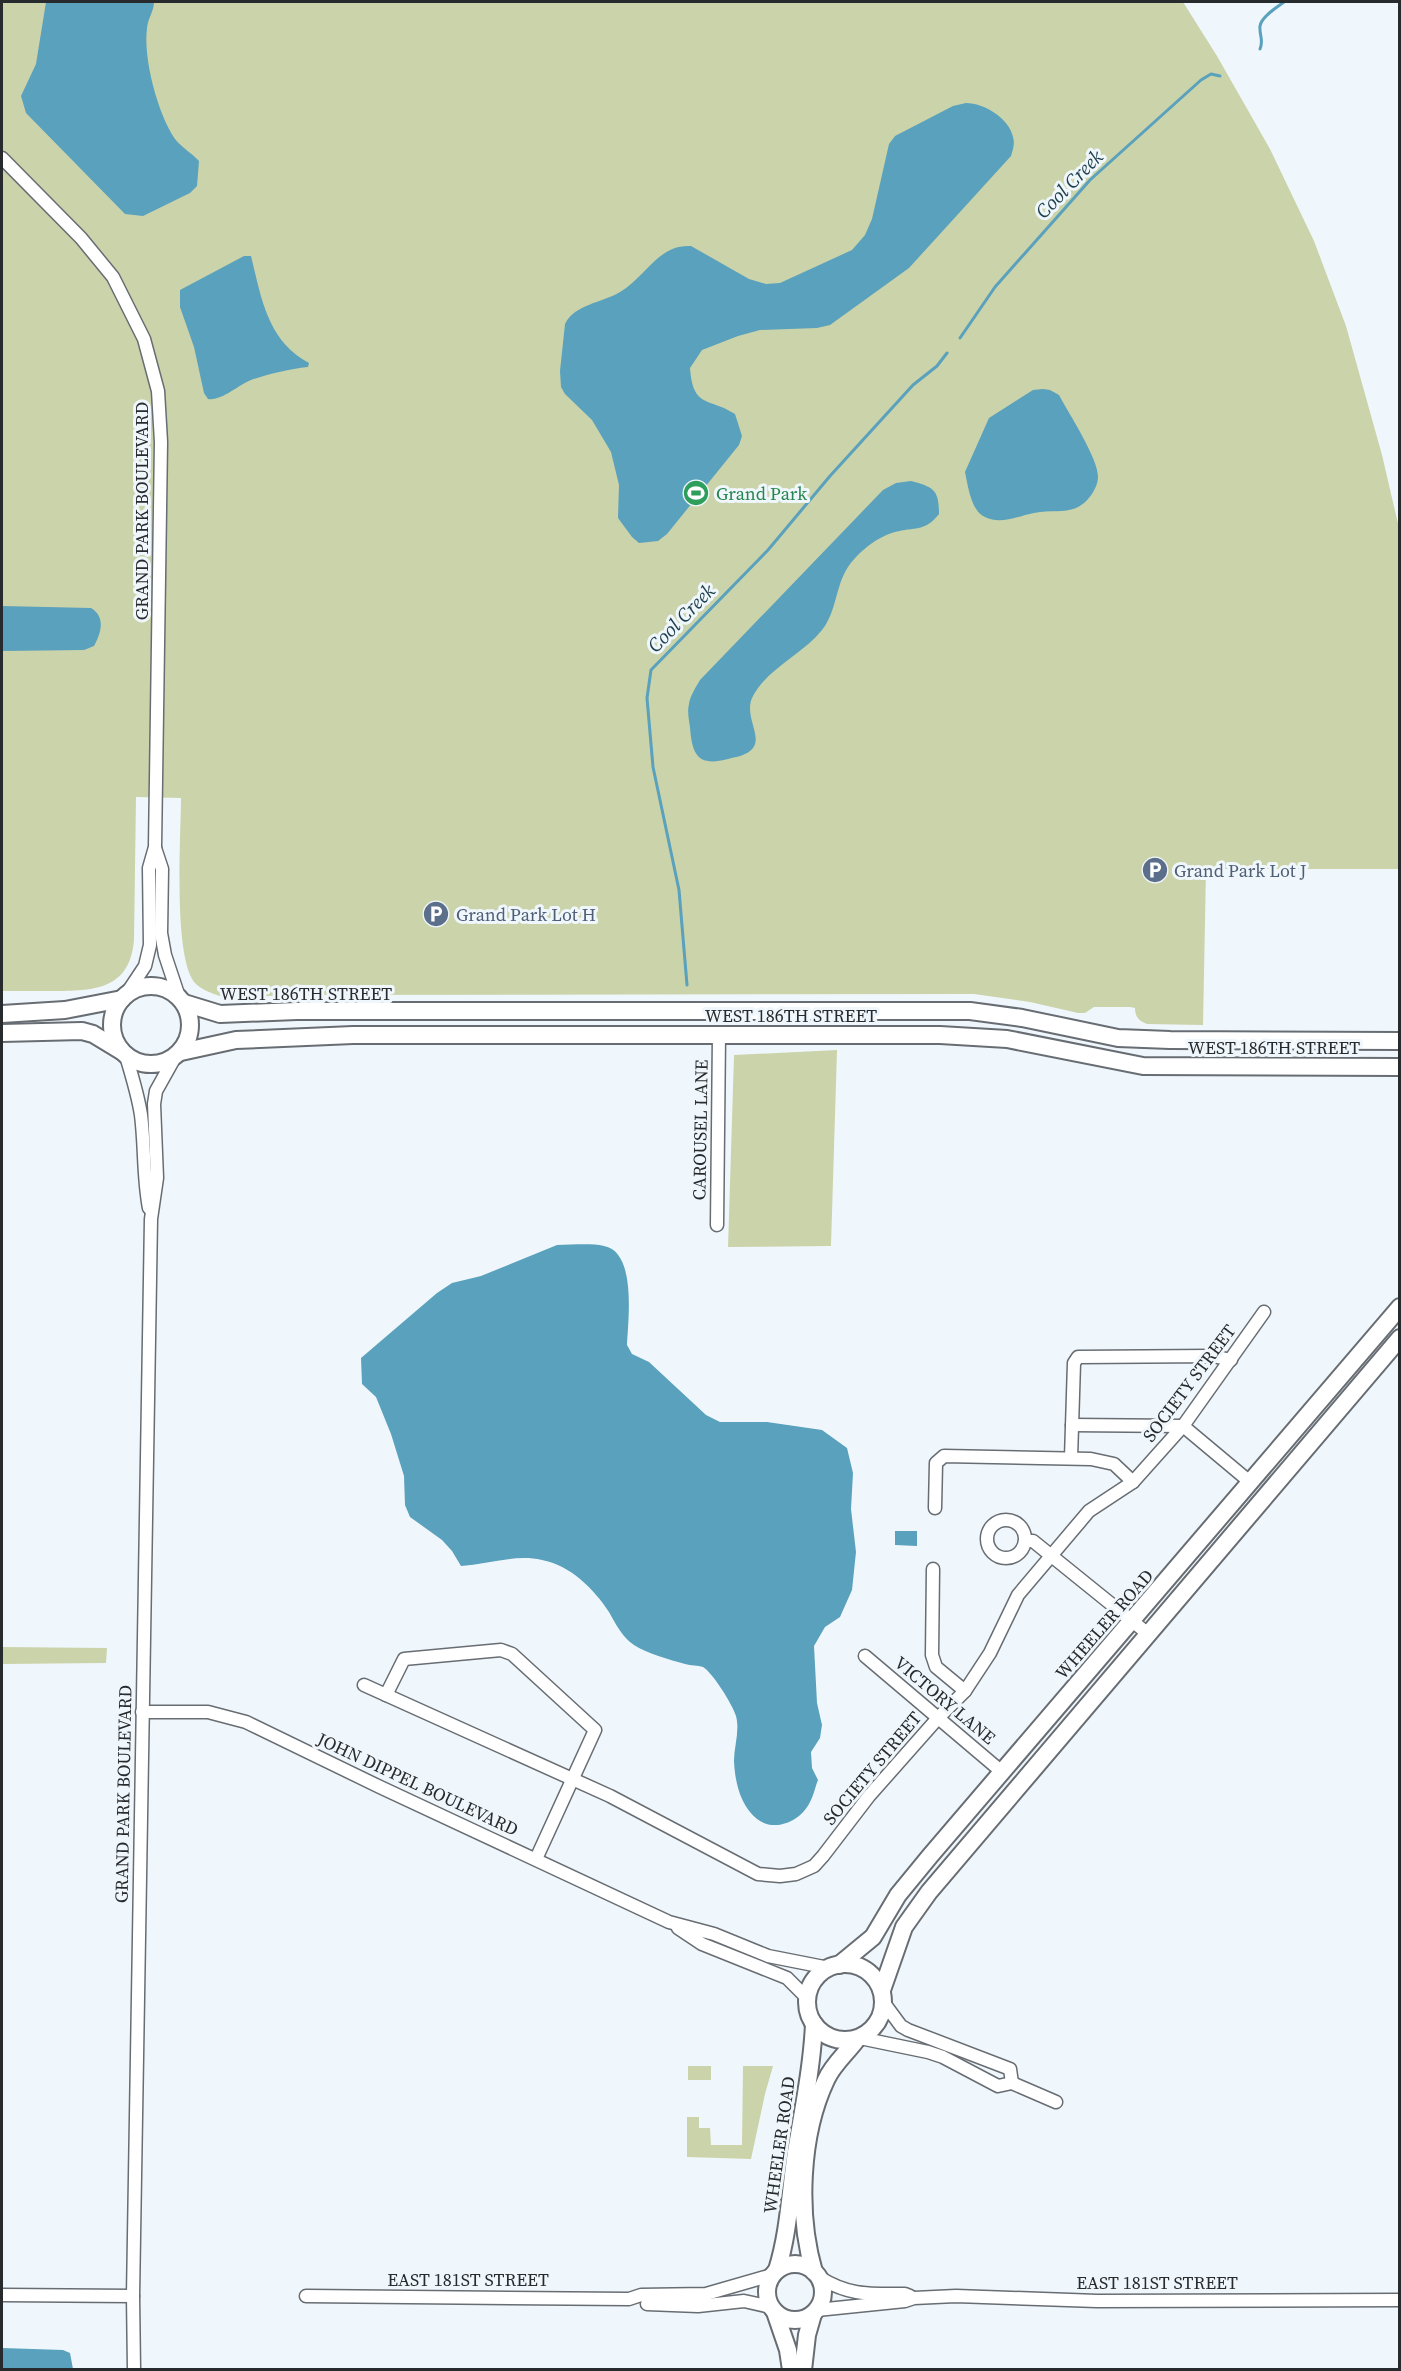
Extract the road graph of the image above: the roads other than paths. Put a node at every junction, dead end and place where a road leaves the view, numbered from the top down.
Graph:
1 (2, 158) edge
2 (155, 847) junction
3 (123, 998) junction
4 (182, 1000) junction
5 (841, 1011) junction
6 (2, 1014) edge
7 (2, 1033) edge
8 (842, 1034) junction
9 (719, 1035) junction
10 (1400, 1041) edge
11 (124, 1053) junction
12 (178, 1054) junction
13 (1400, 1067) edge
14 (151, 1219) junction
15 (717, 1225) dead end
16 (1400, 1307) edge
17 (1264, 1312) dead end
18 (1400, 1338) edge
19 (1231, 1360) junction
20 (1072, 1425) junction
21 (1183, 1426) junction
22 (1071, 1458) junction
23 (1133, 1482) junction
24 (1250, 1482) junction
25 (935, 1508) dead end
26 (1025, 1541) dead end
27 (1051, 1556) junction
28 (933, 1569) dead end
29 (1132, 1621) junction
30 (1147, 1633) junction
31 (865, 1656) dead end
32 (364, 1685) dead end
33 (965, 1691) junction
34 (386, 1695) junction
35 (142, 1712) junction
36 (938, 1718) junction
37 (1002, 1772) junction
38 (573, 1780) junction
39 (536, 1859) junction
40 (669, 1922) junction
41 (834, 1966) junction
42 (883, 1996) junction
43 (807, 1998) junction
44 (814, 2024) junction
45 (858, 2038) junction
46 (1012, 2083) junction
47 (1056, 2102) dead end
48 (775, 2273) junction
49 (816, 2274) junction
50 (2, 2295) edge
51 (133, 2296) junction
52 (306, 2296) dead end
53 (914, 2298) junction
54 (629, 2299) junction
55 (1400, 2300) edge
56 (773, 2310) junction
57 (815, 2312) junction
58 (134, 2370) edge
59 (791, 2370) edge
60 (803, 2370) edge

1 - 2 street, GRAND PARK BOULEVARD
2 - 3 street, GRAND PARK BOULEVARD
2 - 4 street, GRAND PARK BOULEVARD
3 - 4 street
3 - 6 street
3 - 11 street
4 - 5 street, WEST 186TH STREET
4 - 12 street
5 - 8 street
5 - 10 street, WEST 186TH STREET
7 - 11 street
8 - 9 street, WEST 186TH STREET
8 - 13 street, WEST 186TH STREET
9 - 12 street, WEST 186TH STREET
9 - 15 street, CAROUSEL LANE
11 - 12 street
11 - 14 street, GRAND PARK BOULEVARD
12 - 14 street, GRAND PARK BOULEVARD
14 - 35 street, GRAND PARK BOULEVARD
16 - 24 street, WHEELER ROAD
17 - 19 street, SOCIETY STREET
18 - 30 street
19 - 20 street
19 - 21 street, SOCIETY STREET
20 - 21 street
20 - 22 street
21 - 23 street, SOCIETY STREET
21 - 24 street
22 - 23 street
22 - 25 street
23 - 27 street, SOCIETY STREET
24 - 29 street, WHEELER ROAD
26 - 27 street
27 - 29 street
27 - 33 street, SOCIETY STREET
28 - 33 street
29 - 30 street
29 - 37 street, WHEELER ROAD
30 - 42 street
31 - 36 street, VICTORY LANE
32 - 34 street, SOCIETY STREET
33 - 36 street, SOCIETY STREET
34 - 38 street, SOCIETY STREET
34 - 38 street
35 - 39 street, JOHN DIPPEL BOULEVARD
35 - 51 street, GRAND PARK BOULEVARD
36 - 37 street, VICTORY LANE
36 - 38 street, SOCIETY STREET
37 - 41 street, WHEELER ROAD
38 - 39 street
39 - 40 street, JOHN DIPPEL BOULEVARD
40 - 41 street, JOHN DIPPEL BOULEVARD
40 - 43 street, JOHN DIPPEL BOULEVARD
41 - 42 street
41 - 43 street
42 - 45 street
42 - 46 street
43 - 44 street
44 - 45 street
44 - 48 street, WHEELER ROAD
45 - 46 street
45 - 49 street, WHEELER ROAD
46 - 47 street
48 - 49 street
48 - 54 street, EAST 181ST STREET
48 - 56 street
49 - 53 street, EAST 181ST STREET
49 - 57 street
50 - 51 street
51 - 58 street, GRAND PARK BOULEVARD
52 - 54 street, EAST 181ST STREET
53 - 55 street, EAST 181ST STREET
53 - 57 street, EAST 181ST STREET
54 - 56 street, EAST 181ST STREET
56 - 57 street
56 - 59 street
57 - 60 street

